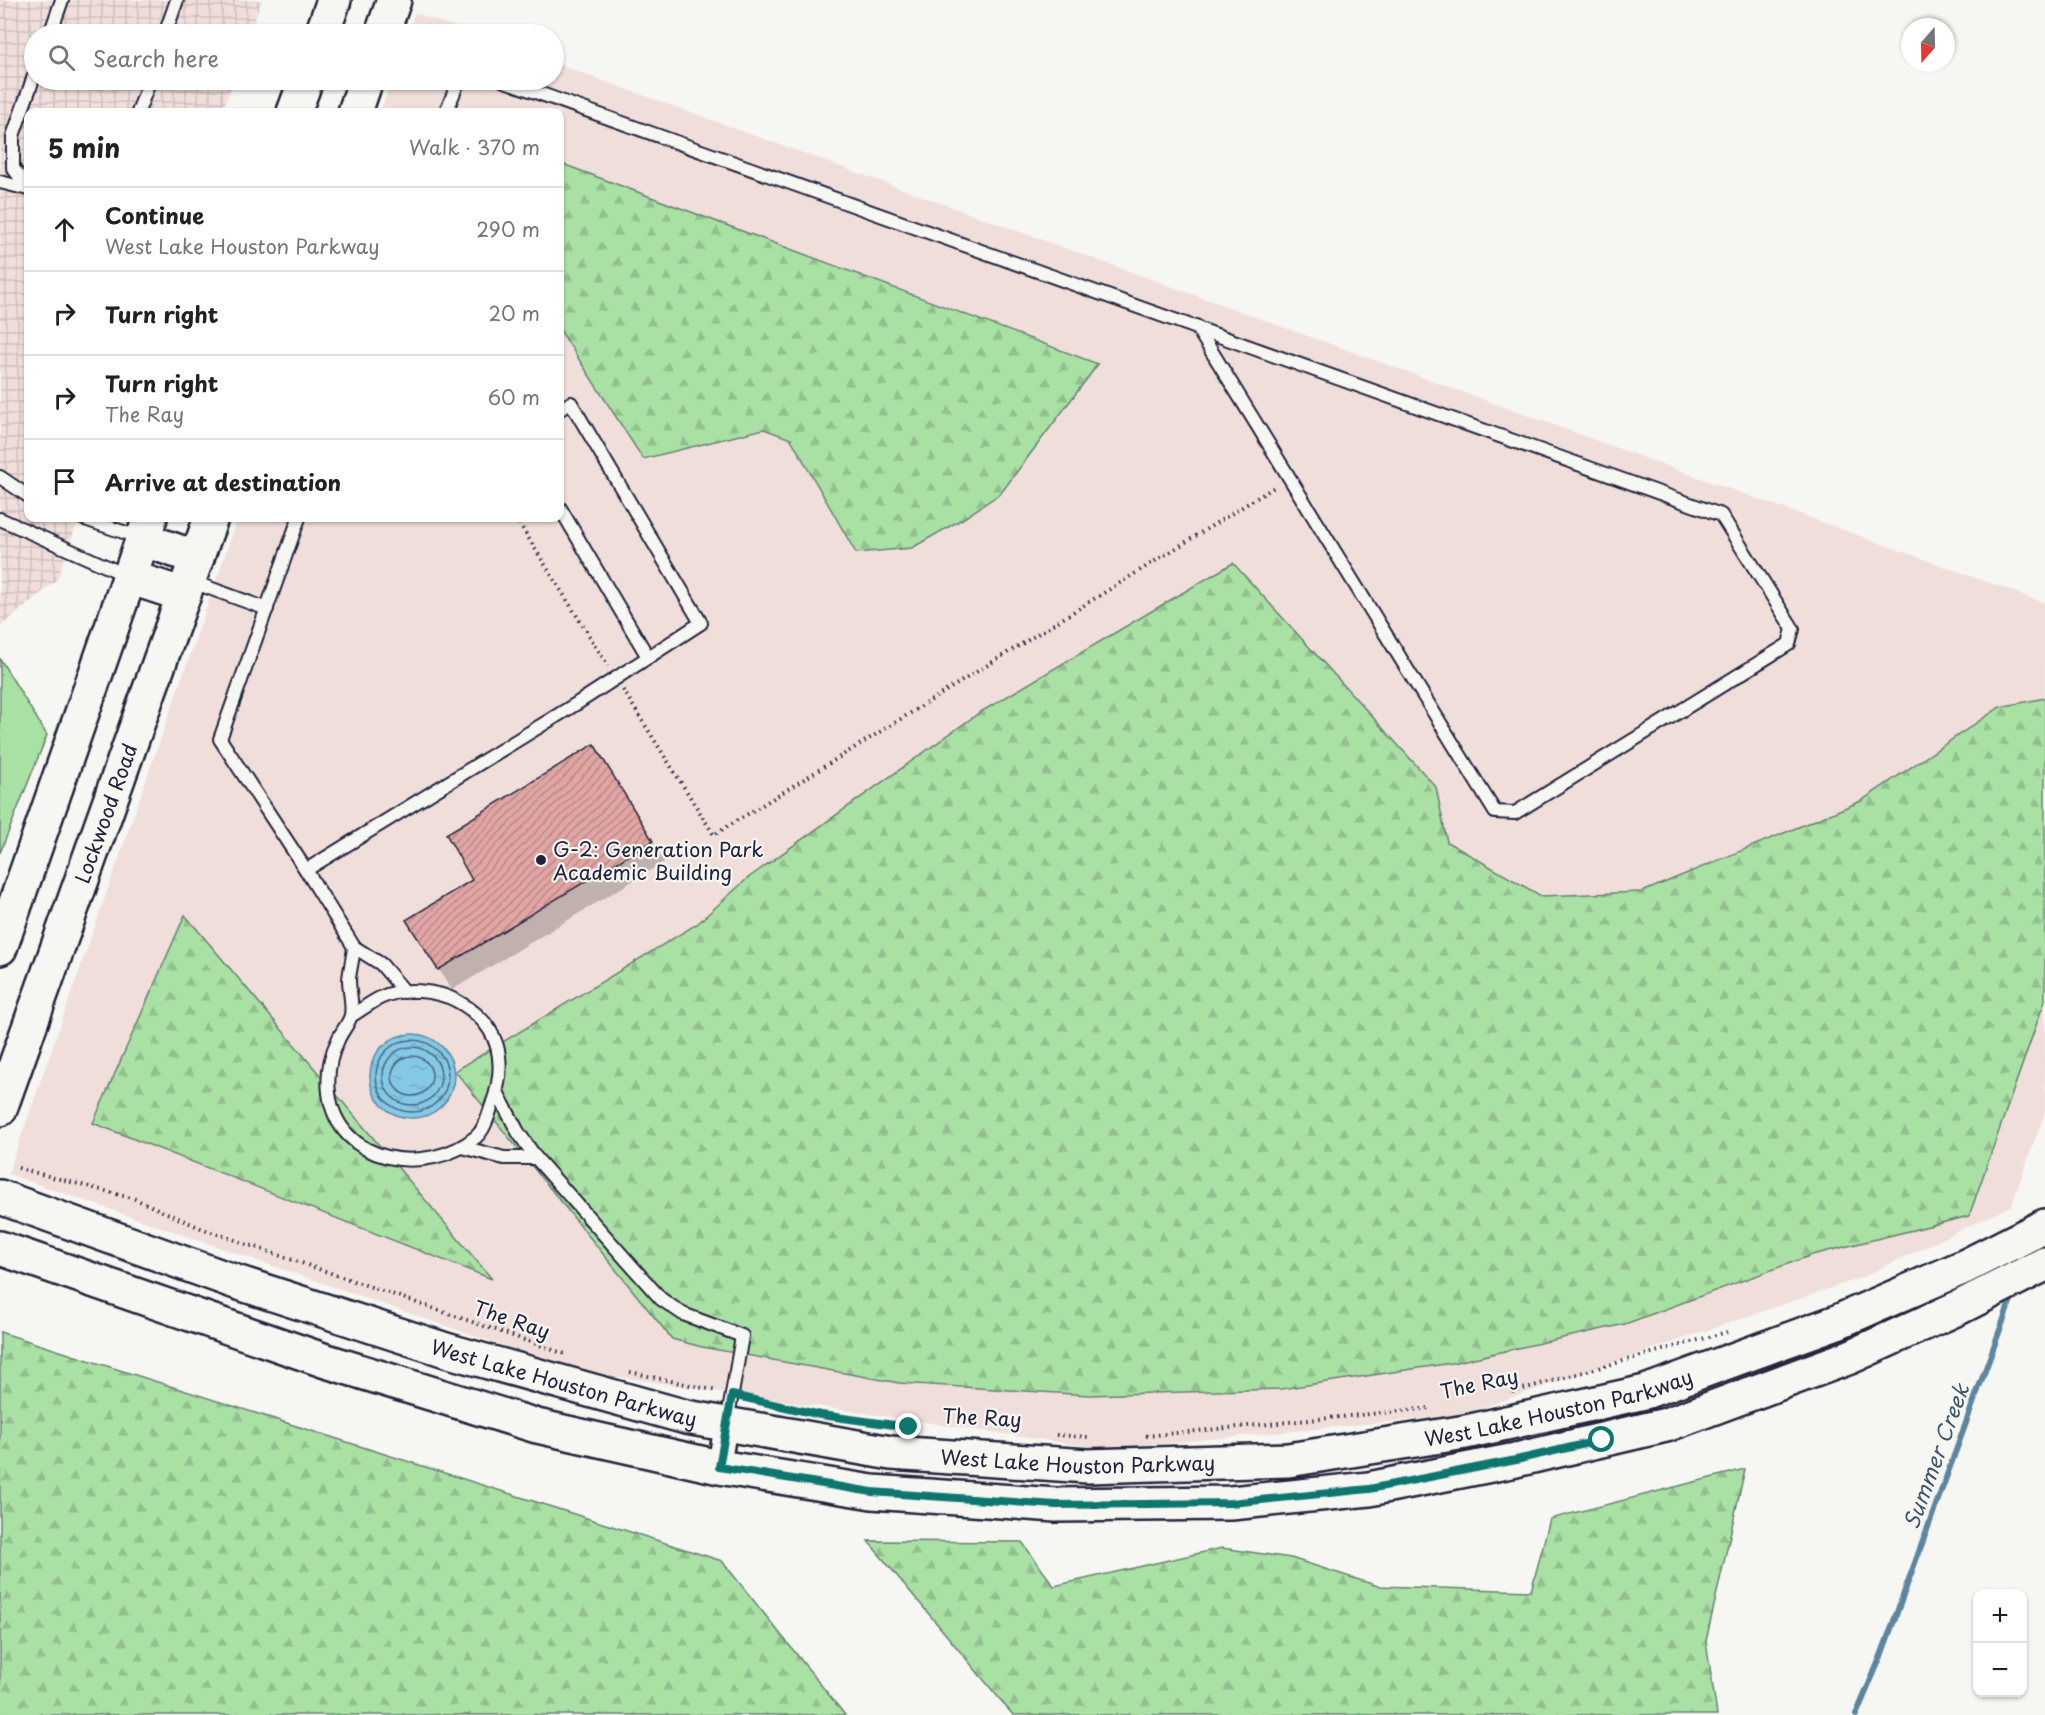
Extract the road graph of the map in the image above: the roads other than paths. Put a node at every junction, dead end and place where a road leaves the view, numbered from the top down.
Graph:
1 (62, 0) edge
2 (177, 0) edge
3 (334, 0) edge
4 (394, 0) edge
5 (54, 24) edge
6 (169, 24) edge
7 (326, 24) edge
8 (386, 24) edge
9 (29, 90) edge
10 (146, 90) edge
11 (302, 90) edge
12 (362, 90) edge
13 (455, 90) edge
14 (530, 90) edge
15 (140, 108) edge
16 (296, 108) edge
17 (356, 108) edge
18 (448, 108) edge
19 (0, 182) edge
20 (24, 183) edge
21 (24, 188) edge
22 (1196, 326) junction
23 (564, 407) edge
24 (0, 477) edge
25 (24, 493) edge
26 (564, 515) edge
27 (0, 519) edge
28 (108, 522) edge
29 (210, 522) edge
30 (298, 522) edge
31 (146, 528) edge
32 (129, 577) junction
33 (190, 578) junction
34 (267, 609) junction
35 (648, 657) junction
36 (306, 870) junction
37 (354, 947) junction
38 (0, 948) edge
39 (405, 992) junction
40 (351, 1016) junction
41 (497, 1092) junction
42 (0, 1109) edge
43 (462, 1147) junction
44 (536, 1158) junction
45 (0, 1197) edge
46 (2045, 1226) edge
47 (0, 1248) edge
48 (2045, 1264) edge
49 (729, 1409) junction
50 (719, 1467) junction

1 - 5 lane
2 - 6 lane
3 - 7 main road
4 - 8 main road
9 - 20 lane
10 - 15 lane
11 - 16 main road
12 - 17 main road
13 - 18 lane
14 - 22 lane
19 - 21 lane
22 - 22 lane
23 - 35 lane
24 - 25 lane
26 - 35 lane
27 - 32 lane
28 - 31 lane
29 - 33 main road, Lockwood Road
30 - 34 lane
31 - 32 main road
31 - 33 main road
32 - 33 main road
32 - 38 main road
33 - 34 lane
33 - 42 main road, Lockwood Road
34 - 36 lane
35 - 36 lane
36 - 37 lane
37 - 39 lane
37 - 40 lane
39 - 40 lane
39 - 41 lane
40 - 43 lane
41 - 43 lane
41 - 44 lane
43 - 44 lane
44 - 49 lane
45 - 49 main road, West Lake Houston Parkway
46 - 49 main road, West Lake Houston Parkway
47 - 50 main road, West Lake Houston Parkway
48 - 50 main road, West Lake Houston Parkway
49 - 50 street

